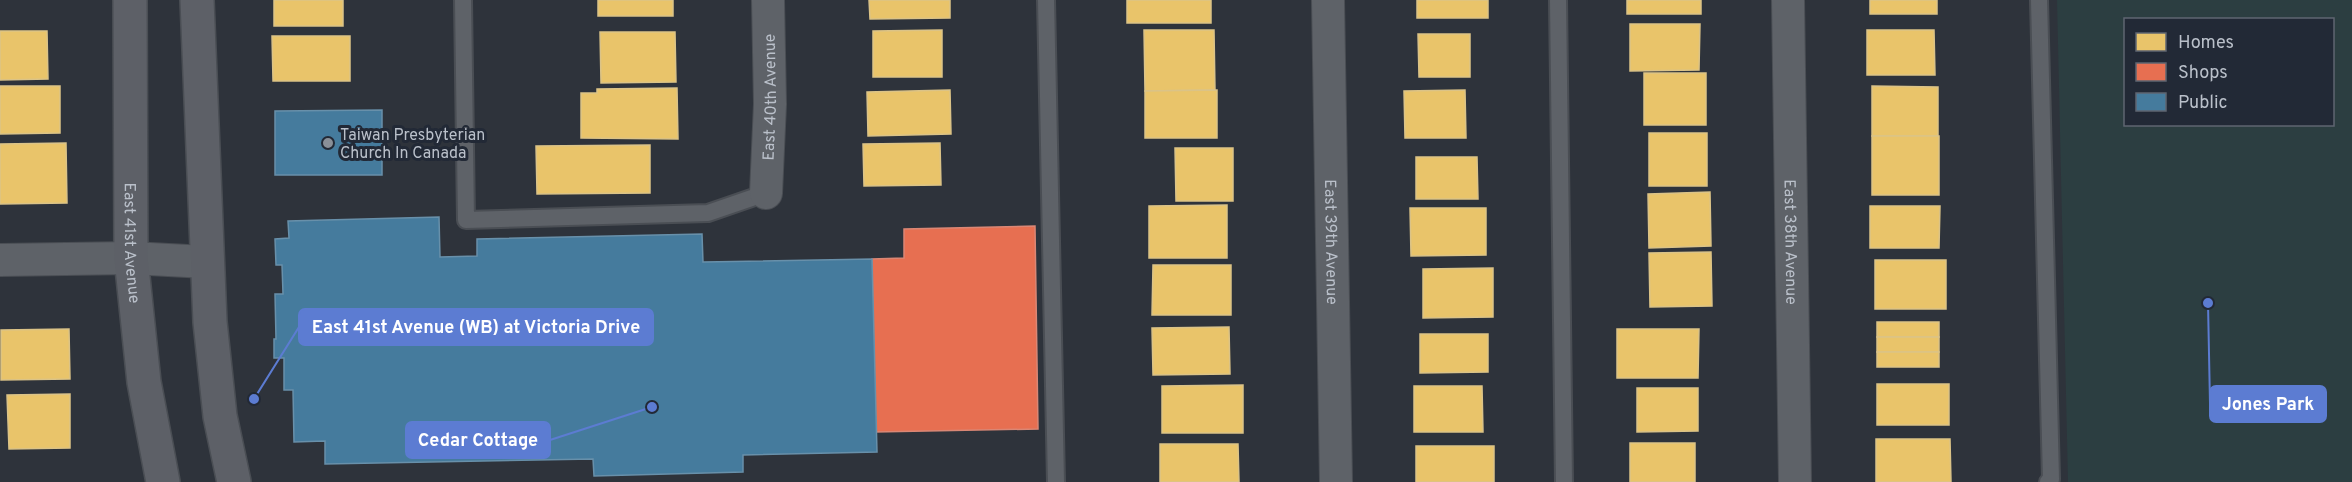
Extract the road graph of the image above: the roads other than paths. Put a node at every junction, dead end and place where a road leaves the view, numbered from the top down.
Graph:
1 (130, 0) edge
2 (197, 0) edge
3 (464, 0) edge
4 (768, 0) edge
5 (1046, 0) edge
6 (1328, 0) edge
7 (1558, 0) edge
8 (1788, 0) edge
9 (2039, 0) edge
10 (766, 193) joint
11 (131, 258) junction
12 (0, 260) edge
13 (206, 262) junction
14 (163, 482) edge
15 (234, 482) edge
16 (1056, 482) edge
17 (1336, 482) edge
18 (1564, 482) edge
19 (1795, 482) edge
20 (2048, 482) edge

1 - 11 main road, East 41st Avenue
2 - 13 main road
3 - 10 lane
4 - 10 street, East 40th Avenue
5 - 16 lane
6 - 17 street, East 39th Avenue
7 - 18 lane
8 - 19 street, East 38th Avenue
9 - 20 lane
11 - 12 street
11 - 13 street
11 - 14 main road, East 41st Avenue
13 - 15 main road

